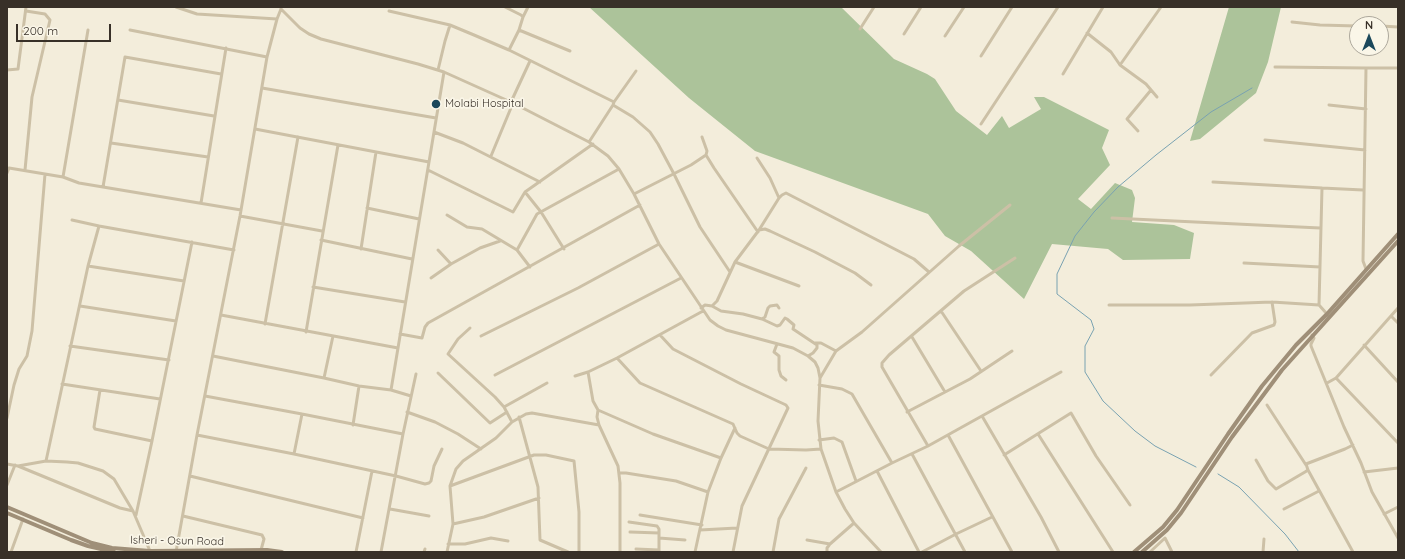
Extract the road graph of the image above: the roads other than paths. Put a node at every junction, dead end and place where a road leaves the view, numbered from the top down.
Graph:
1 (176, 7) edge
2 (505, 7) edge
3 (528, 7) edge
4 (874, 7) edge
5 (921, 7) edge
6 (964, 7) edge
7 (1012, 7) edge
8 (1058, 7) edge
9 (1103, 7) edge
10 (1161, 7) edge
11 (281, 8) edge
12 (26, 9) edge
13 (389, 11) dead end
14 (523, 17) junction
15 (277, 19) junction
16 (1292, 22) dead end
17 (450, 26) junction
18 (1349, 26) edge
19 (860, 29) dead end
20 (88, 30) dead end
21 (130, 30) dead end
22 (519, 30) junction
23 (1087, 33) junction
24 (904, 34) dead end
25 (946, 36) dead end
26 (226, 48) junction
27 (509, 50) junction
28 (570, 51) dead end
29 (981, 56) dead end
30 (267, 57) junction
31 (530, 61) junction
32 (1120, 65) junction
33 (1274, 67) dead end
34 (1366, 68) junction
35 (1398, 68) edge
36 (7, 70) edge
37 (438, 70) junction
38 (636, 71) dead end
39 (444, 72) junction
40 (221, 74) junction
41 (1063, 74) dead end
42 (262, 88) junction
43 (1152, 90) junction
44 (1157, 97) dead end
45 (118, 100) junction
46 (512, 103) junction
47 (614, 103) junction
48 (1329, 105) dead end
49 (1366, 109) junction
50 (214, 116) junction
51 (436, 118) junction
52 (981, 124) dead end
53 (255, 129) junction
54 (1138, 131) dead end
55 (434, 132) junction
56 (298, 137) junction
57 (702, 137) dead end
58 (1265, 140) dead end
59 (111, 143) junction
60 (591, 143) junction
61 (338, 145) junction
62 (1364, 150) junction
63 (376, 152) junction
64 (706, 155) junction
65 (490, 156) junction
66 (208, 157) junction
67 (757, 158) dead end
68 (428, 162) junction
69 (619, 169) junction
70 (25, 170) junction
71 (428, 170) junction
72 (7, 173) edge
73 (46, 174) junction
74 (674, 174) junction
75 (63, 177) junction
76 (540, 182) junction
77 (1213, 182) dead end
78 (103, 187) junction
79 (1322, 188) junction
80 (1363, 190) junction
81 (525, 192) junction
82 (634, 194) junction
83 (779, 198) junction
84 (201, 203) junction
85 (640, 205) junction
86 (1010, 205) dead end
87 (367, 208) junction
88 (241, 210) junction
89 (541, 212) junction
90 (447, 215) dead end
91 (240, 216) junction
92 (1112, 218) dead end
93 (419, 219) junction
94 (72, 220) dead end
95 (282, 224) junction
96 (99, 226) junction
97 (1320, 228) junction
98 (322, 231) junction
99 (758, 231) junction
100 (1398, 234) edge
101 (321, 240) junction
102 (500, 241) junction
103 (1398, 241) edge
104 (192, 242) junction
105 (659, 244) junction
106 (361, 249) junction
107 (564, 249) junction
108 (234, 250) junction
109 (438, 250) dead end
110 (517, 250) junction
111 (1015, 258) dead end
112 (412, 259) junction
113 (735, 262) junction
114 (1244, 263) dead end
115 (451, 264) junction
116 (88, 266) junction
117 (530, 267) junction
118 (1320, 267) junction
119 (1366, 269) junction
120 (730, 272) junction
121 (929, 272) junction
122 (431, 278) dead end
123 (681, 278) junction
124 (184, 282) junction
125 (871, 285) dead end
126 (799, 286) dead end
127 (313, 287) junction
128 (1352, 288) junction
129 (405, 302) junction
130 (1272, 302) junction
131 (1109, 305) dead end
132 (1319, 305) junction
133 (80, 306) junction
134 (712, 306) junction
135 (779, 308) dead end
136 (1398, 308) edge
137 (702, 309) junction
138 (941, 311) junction
139 (1327, 314) junction
140 (220, 315) junction
141 (1391, 316) junction
142 (762, 319) junction
143 (176, 321) junction
144 (1398, 323) edge
145 (265, 324) junction
146 (470, 328) dead end
147 (306, 332) junction
148 (400, 334) junction
149 (660, 335) junction
150 (1312, 335) junction
151 (333, 336) junction
152 (481, 336) dead end
153 (912, 337) junction
154 (815, 343) junction
155 (777, 344) junction
156 (1364, 345) junction
157 (70, 346) junction
158 (398, 348) junction
159 (836, 351) junction
160 (1012, 351) dead end
161 (213, 356) junction
162 (808, 356) junction
163 (617, 358) junction
164 (168, 360) junction
165 (588, 372) junction
166 (981, 372) junction
167 (1061, 372) dead end
168 (438, 373) dead end
169 (416, 374) dead end
170 (495, 375) dead end
171 (1211, 375) dead end
172 (576, 376) dead end
173 (324, 378) junction
174 (820, 378) junction
175 (1336, 378) junction
176 (786, 380) dead end
177 (1398, 382) edge
178 (547, 383) dead end
179 (1327, 383) junction
180 (62, 384) junction
181 (819, 385) junction
182 (359, 386) junction
183 (100, 390) junction
184 (391, 390) junction
185 (945, 392) junction
186 (205, 396) junction
187 (411, 396) junction
188 (160, 399) junction
189 (1267, 405) dead end
190 (504, 407) junction
191 (598, 410) junction
192 (408, 412) junction
193 (507, 412) junction
194 (907, 412) junction
195 (302, 414) junction
196 (982, 416) junction
197 (519, 417) junction
198 (7, 418) edge
199 (512, 422) junction
200 (352, 425) junction
201 (599, 425) junction
202 (734, 428) junction
203 (403, 434) junction
204 (1038, 434) junction
205 (197, 435) junction
206 (948, 435) junction
207 (819, 440) junction
208 (152, 441) junction
209 (1398, 443) edge
210 (1353, 445) junction
211 (928, 446) junction
212 (769, 448) junction
213 (442, 449) dead end
214 (481, 449) junction
215 (820, 449) junction
216 (294, 454) junction
217 (912, 454) junction
218 (1004, 455) junction
219 (530, 457) junction
220 (721, 458) junction
221 (1256, 460) dead end
222 (46, 461) junction
223 (892, 463) junction
224 (7, 464) edge
225 (16, 465) junction
226 (1306, 465) junction
227 (806, 468) dead end
228 (1398, 468) edge
229 (1308, 470) junction
230 (372, 471) junction
231 (877, 471) junction
232 (1364, 472) junction
233 (619, 473) junction
234 (190, 476) junction
235 (396, 476) junction
236 (856, 481) junction
237 (7, 485) edge
238 (450, 486) junction
239 (1320, 491) junction
240 (708, 492) junction
241 (836, 492) junction
242 (539, 498) junction
243 (1130, 505) dead end
244 (7, 507) edge
245 (1398, 507) edge
246 (390, 509) junction
247 (1284, 509) dead end
248 (134, 511) junction
249 (7, 513) edge
250 (1384, 514) junction
251 (136, 515) junction
252 (640, 515) dead end
253 (183, 516) junction
254 (429, 516) dead end
255 (992, 517) junction
256 (363, 518) junction
257 (23, 519) junction
258 (629, 522) dead end
259 (854, 523) junction
260 (453, 524) junction
261 (702, 524) junction
262 (737, 528) junction
263 (700, 530) junction
264 (630, 532) dead end
265 (659, 533) junction
266 (956, 534) junction
267 (659, 538) junction
268 (1398, 538) edge
269 (1264, 539) dead end
270 (685, 540) dead end
271 (807, 540) dead end
272 (508, 541) dead end
273 (448, 544) junction
274 (830, 544) junction
275 (636, 549) dead end
276 (261, 550) junction
277 (150, 551) junction
278 (659, 551) edge
279 (11, 552) edge
280 (112, 552) edge
281 (176, 552) edge
282 (282, 552) edge
283 (356, 552) edge
284 (381, 552) edge
285 (446, 552) edge
286 (568, 552) edge
287 (579, 552) edge
288 (620, 552) edge
289 (695, 552) edge
290 (733, 552) edge
291 (773, 552) edge
292 (826, 552) edge
293 (881, 552) edge
294 (921, 552) edge
295 (965, 552) edge
296 (1012, 552) edge
297 (1059, 552) edge
298 (1113, 552) edge
299 (1134, 552) edge
300 (1142, 552) edge
301 (1150, 552) edge
302 (1172, 552) edge
303 (1263, 552) edge
304 (1353, 552) edge

1 - 15 street
2 - 14 street
3 - 14 street
4 - 19 street
5 - 24 street
6 - 25 street
7 - 29 street
8 - 52 street
9 - 23 street
10 - 32 street
11 - 15 street
11 - 37 street
12 - 36 street
12 - 70 street
13 - 17 street
14 - 22 street
15 - 30 street
16 - 18 street
17 - 27 street
17 - 37 street
20 - 75 street
21 - 26 street
22 - 27 street
22 - 28 street
23 - 32 street
23 - 41 street
26 - 30 street
26 - 40 street
27 - 31 street
30 - 42 street
31 - 46 street
31 - 47 street
32 - 43 street
33 - 34 street
34 - 35 street
34 - 49 street
37 - 39 street
38 - 47 street
39 - 46 street
39 - 51 street
40 - 45 street
40 - 50 street
42 - 51 street
42 - 53 street
43 - 44 street
43 - 54 street
45 - 50 street
45 - 59 street
46 - 60 street
46 - 65 street
47 - 60 street
47 - 74 street
48 - 49 street
49 - 62 street
50 - 66 street
51 - 55 street
53 - 56 street
53 - 88 street
55 - 65 street
55 - 68 street
56 - 61 street
56 - 95 street
57 - 64 street
58 - 62 street
59 - 66 street
59 - 78 street
60 - 69 street
60 - 76 street
61 - 63 street
61 - 98 street
62 - 80 street
63 - 68 street
63 - 87 street
64 - 74 street
64 - 99 street
65 - 76 street
66 - 84 street
67 - 83 street
68 - 71 street
69 - 82 street
69 - 89 street
70 - 72 street
70 - 73 street
71 - 81 street
71 - 93 street
73 - 75 street
73 - 198 street
74 - 82 street
74 - 120 street
75 - 78 street
76 - 81 street
77 - 79 street
78 - 84 street
79 - 80 street
79 - 97 street
80 - 119 street
81 - 89 street
82 - 85 street
83 - 99 street
83 - 121 street
84 - 88 street
85 - 105 street
85 - 107 street
86 - 121 street
87 - 93 street
87 - 106 street
88 - 91 street
89 - 107 street
89 - 110 street
90 - 102 street
91 - 95 street
91 - 108 street
92 - 97 street
93 - 112 street
94 - 96 street
95 - 98 street
95 - 145 street
96 - 104 street
96 - 116 street
97 - 118 street
98 - 101 street
99 - 113 street
99 - 125 street
100 - 119 main road
101 - 106 street
101 - 127 street
102 - 110 street
102 - 115 street
103 - 128 main road
104 - 108 street
104 - 124 street
105 - 123 street
105 - 152 street
106 - 112 street
107 - 117 street
108 - 140 street
109 - 115 street
110 - 117 street
111 - 138 street
112 - 129 street
113 - 120 street
113 - 126 street
114 - 118 street
115 - 122 street
116 - 124 street
116 - 133 street
117 - 148 street
118 - 132 street
119 - 128 main road
120 - 134 street
121 - 159 street
123 - 137 street
123 - 170 street
124 - 143 street
127 - 129 street
127 - 147 street
128 - 139 main road
128 - 150 main road
129 - 148 street
130 - 131 street
130 - 132 street
130 - 171 street
132 - 139 street
133 - 143 street
133 - 157 street
134 - 137 street
134 - 142 street
135 - 142 street
136 - 141 street
137 - 149 street
137 - 155 street
138 - 153 street
138 - 166 street
139 - 299 main road
140 - 145 street
140 - 161 street
141 - 144 street
141 - 156 street
142 - 154 street
143 - 164 street
145 - 147 street
146 - 190 street
147 - 151 street
148 - 158 street
149 - 163 street
149 - 212 street
150 - 179 street
150 - 300 main road
151 - 158 street
151 - 173 street
153 - 185 street
153 - 194 street
154 - 159 street
154 - 162 street
155 - 162 street
155 - 176 street
156 - 175 street
156 - 177 street
157 - 164 street
157 - 180 street
158 - 184 street
159 - 174 street
160 - 166 street
161 - 173 street
161 - 186 street
162 - 174 street
163 - 165 street
163 - 202 street
164 - 188 street
165 - 172 street
165 - 191 street
166 - 185 street
167 - 196 street
168 - 193 street
169 - 187 street
173 - 182 street
174 - 181 street
175 - 179 street
175 - 209 street
178 - 190 street
179 - 210 street
180 - 183 street
180 - 222 street
181 - 207 street
181 - 223 street
182 - 184 street
182 - 200 street
183 - 188 street
183 - 208 street
184 - 187 street
185 - 194 street
186 - 195 street
186 - 205 street
187 - 192 street
188 - 208 street
189 - 226 street
190 - 193 street
191 - 201 street
191 - 220 street
192 - 203 street
192 - 214 street
193 - 199 street
194 - 211 street
195 - 200 street
195 - 216 street
196 - 206 street
196 - 218 street
197 - 199 street
197 - 201 street
197 - 219 street
199 - 214 street
200 - 203 street
201 - 233 street
202 - 212 street
202 - 220 street
203 - 235 street
204 - 218 street
204 - 243 street
204 - 298 street
205 - 216 street
205 - 234 street
206 - 211 street
206 - 255 street
207 - 215 street
207 - 236 street
208 - 251 street
210 - 226 street
210 - 232 street
211 - 217 street
212 - 215 street
212 - 262 street
213 - 235 street
214 - 238 street
215 - 241 street
216 - 230 street
217 - 223 street
217 - 266 street
218 - 297 street
219 - 238 street
219 - 242 street
219 - 287 street
220 - 240 street
221 - 229 street
222 - 225 street
222 - 248 street
223 - 231 street
224 - 225 street
225 - 237 street
225 - 248 street
226 - 229 street
227 - 291 street
228 - 232 street
229 - 239 street
230 - 235 street
230 - 256 street
231 - 236 street
231 - 294 street
232 - 250 street
233 - 240 street
233 - 288 street
234 - 253 street
234 - 256 street
235 - 246 street
236 - 241 street
238 - 260 street
239 - 247 street
239 - 304 street
240 - 261 street
241 - 259 street
242 - 260 street
242 - 286 street
244 - 277 main road, Isheri - Osun Road
245 - 250 street
246 - 254 street
246 - 284 street
248 - 251 street
249 - 257 main road
250 - 268 street
251 - 277 street
252 - 261 street
253 - 276 street
253 - 281 street
255 - 266 street
255 - 296 street
256 - 283 street
257 - 279 street
257 - 280 main road
258 - 265 street
259 - 274 street
259 - 293 street
260 - 273 street
261 - 263 street
262 - 263 street
262 - 290 street
263 - 289 street
264 - 265 street
265 - 267 street
266 - 294 street
266 - 295 street
267 - 270 street
267 - 278 street
269 - 303 street
271 - 274 street
272 - 273 street
273 - 285 street
274 - 292 street
275 - 278 street
276 - 281 main road, Isheri - Osun Road
276 - 282 main road, Isheri - Osun Road
277 - 281 main road, Isheri - Osun Road
301 - 302 street

